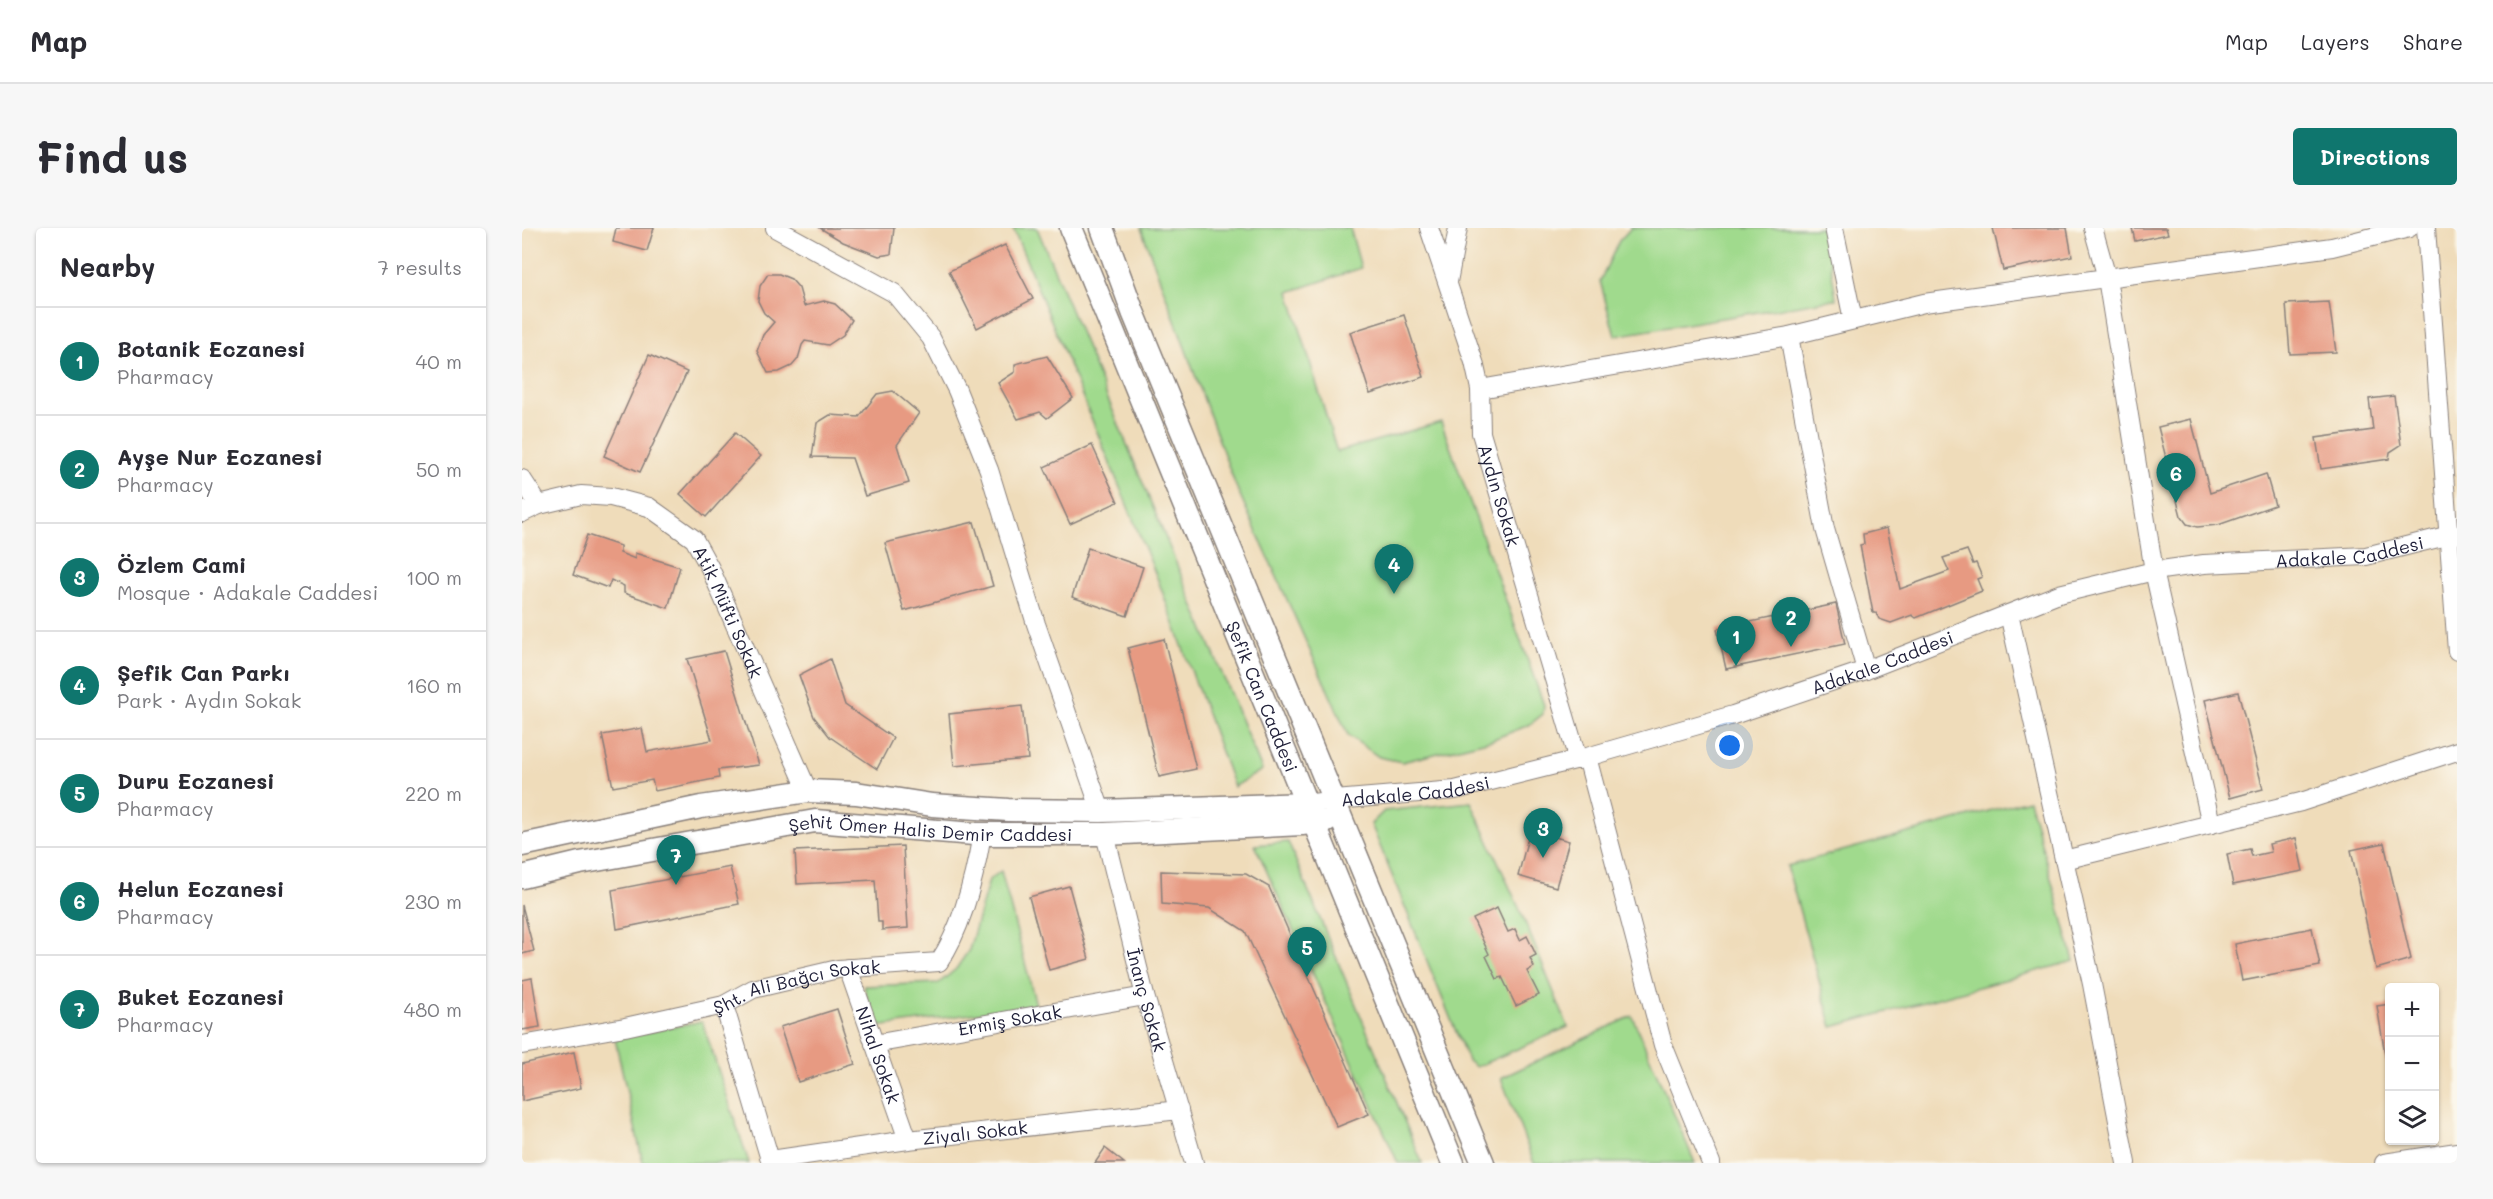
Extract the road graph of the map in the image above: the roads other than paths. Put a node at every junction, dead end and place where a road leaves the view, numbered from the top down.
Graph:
1 (775, 228) edge
2 (1071, 228) edge
3 (1102, 228) edge
4 (1429, 228) edge
5 (1458, 228) edge
6 (1834, 228) edge
7 (2093, 228) edge
8 (2409, 228) edge
9 (2426, 228) edge
10 (2107, 278) junction
11 (1448, 283) junction
12 (1854, 320) junction
13 (1789, 336) junction
14 (1480, 389) junction
15 (522, 479) edge
16 (530, 509) edge
17 (2454, 535) edge
18 (2154, 571) junction
19 (2009, 614) junction
20 (2457, 651) edge
21 (1866, 670) junction
22 (2457, 752) edge
23 (1582, 759) junction
24 (808, 791) junction
25 (1339, 809) junction
26 (1101, 811) junction
27 (1310, 814) junction
28 (2211, 824) junction
29 (982, 834) junction
30 (1105, 834) junction
31 (522, 845) edge
32 (2064, 860) junction
33 (522, 877) edge
34 (848, 968) junction
35 (1145, 996) junction
36 (724, 1005) junction
37 (874, 1044) junction
38 (522, 1045) edge
39 (1179, 1110) junction
40 (908, 1140) junction
41 (2457, 1152) edge
42 (771, 1162) edge
43 (1194, 1163) edge
44 (1453, 1163) edge
45 (1483, 1163) edge
46 (1711, 1163) edge
47 (2126, 1163) edge
48 (2384, 1163) edge

1 - 26 street
2 - 27 main road, Şefik Can Caddesi
3 - 25 main road, Şefik Can Caddesi
4 - 11 street, Aydın Sokak
5 - 11 street
6 - 12 street
7 - 10 street
8 - 10 street
9 - 17 street
10 - 12 street
10 - 18 street
11 - 14 street, Aydın Sokak
12 - 13 street
13 - 14 street
13 - 21 street
14 - 23 street, Aydın Sokak
15 - 16 street
16 - 24 street, Atik Müfti Sokak
17 - 18 street, Adakale Caddesi
17 - 20 street
18 - 19 street, Adakale Caddesi
18 - 28 street
19 - 21 street, Adakale Caddesi
19 - 32 street
21 - 23 street, Adakale Caddesi
22 - 28 street
23 - 25 street, Adakale Caddesi
23 - 46 street, Aydın Sokak
24 - 26 main road, Şehit Ömer Halis Demir Caddesi
24 - 31 main road, Şehit Ömer Halis Demir Caddesi
25 - 27 main road, Şehit Ömer Halis Demir Caddesi
25 - 45 main road, Şefik Can Caddesi
26 - 27 main road, Şehit Ömer Halis Demir Caddesi
27 - 30 main road, Şehit Ömer Halis Demir Caddesi
27 - 44 main road, Şefik Can Caddesi
28 - 32 street
29 - 30 main road, Şehit Ömer Halis Demir Caddesi
29 - 33 main road, Şehit Ömer Halis Demir Caddesi
29 - 34 street, Şht. Ali Bağcı Sokak
30 - 35 street, İnanç Sokak
32 - 47 street
34 - 36 street, Şht. Ali Bağcı Sokak
34 - 37 street, Nihal Sokak
35 - 37 street, Ermiş Sokak
35 - 39 street, İnanç Sokak
36 - 38 street, Şht. Ali Bağcı Sokak
36 - 42 street
37 - 40 street, Nihal Sokak
39 - 40 street, Ziyalı Sokak
39 - 43 street, İnanç Sokak
40 - 42 street, Ziyalı Sokak
41 - 48 street

